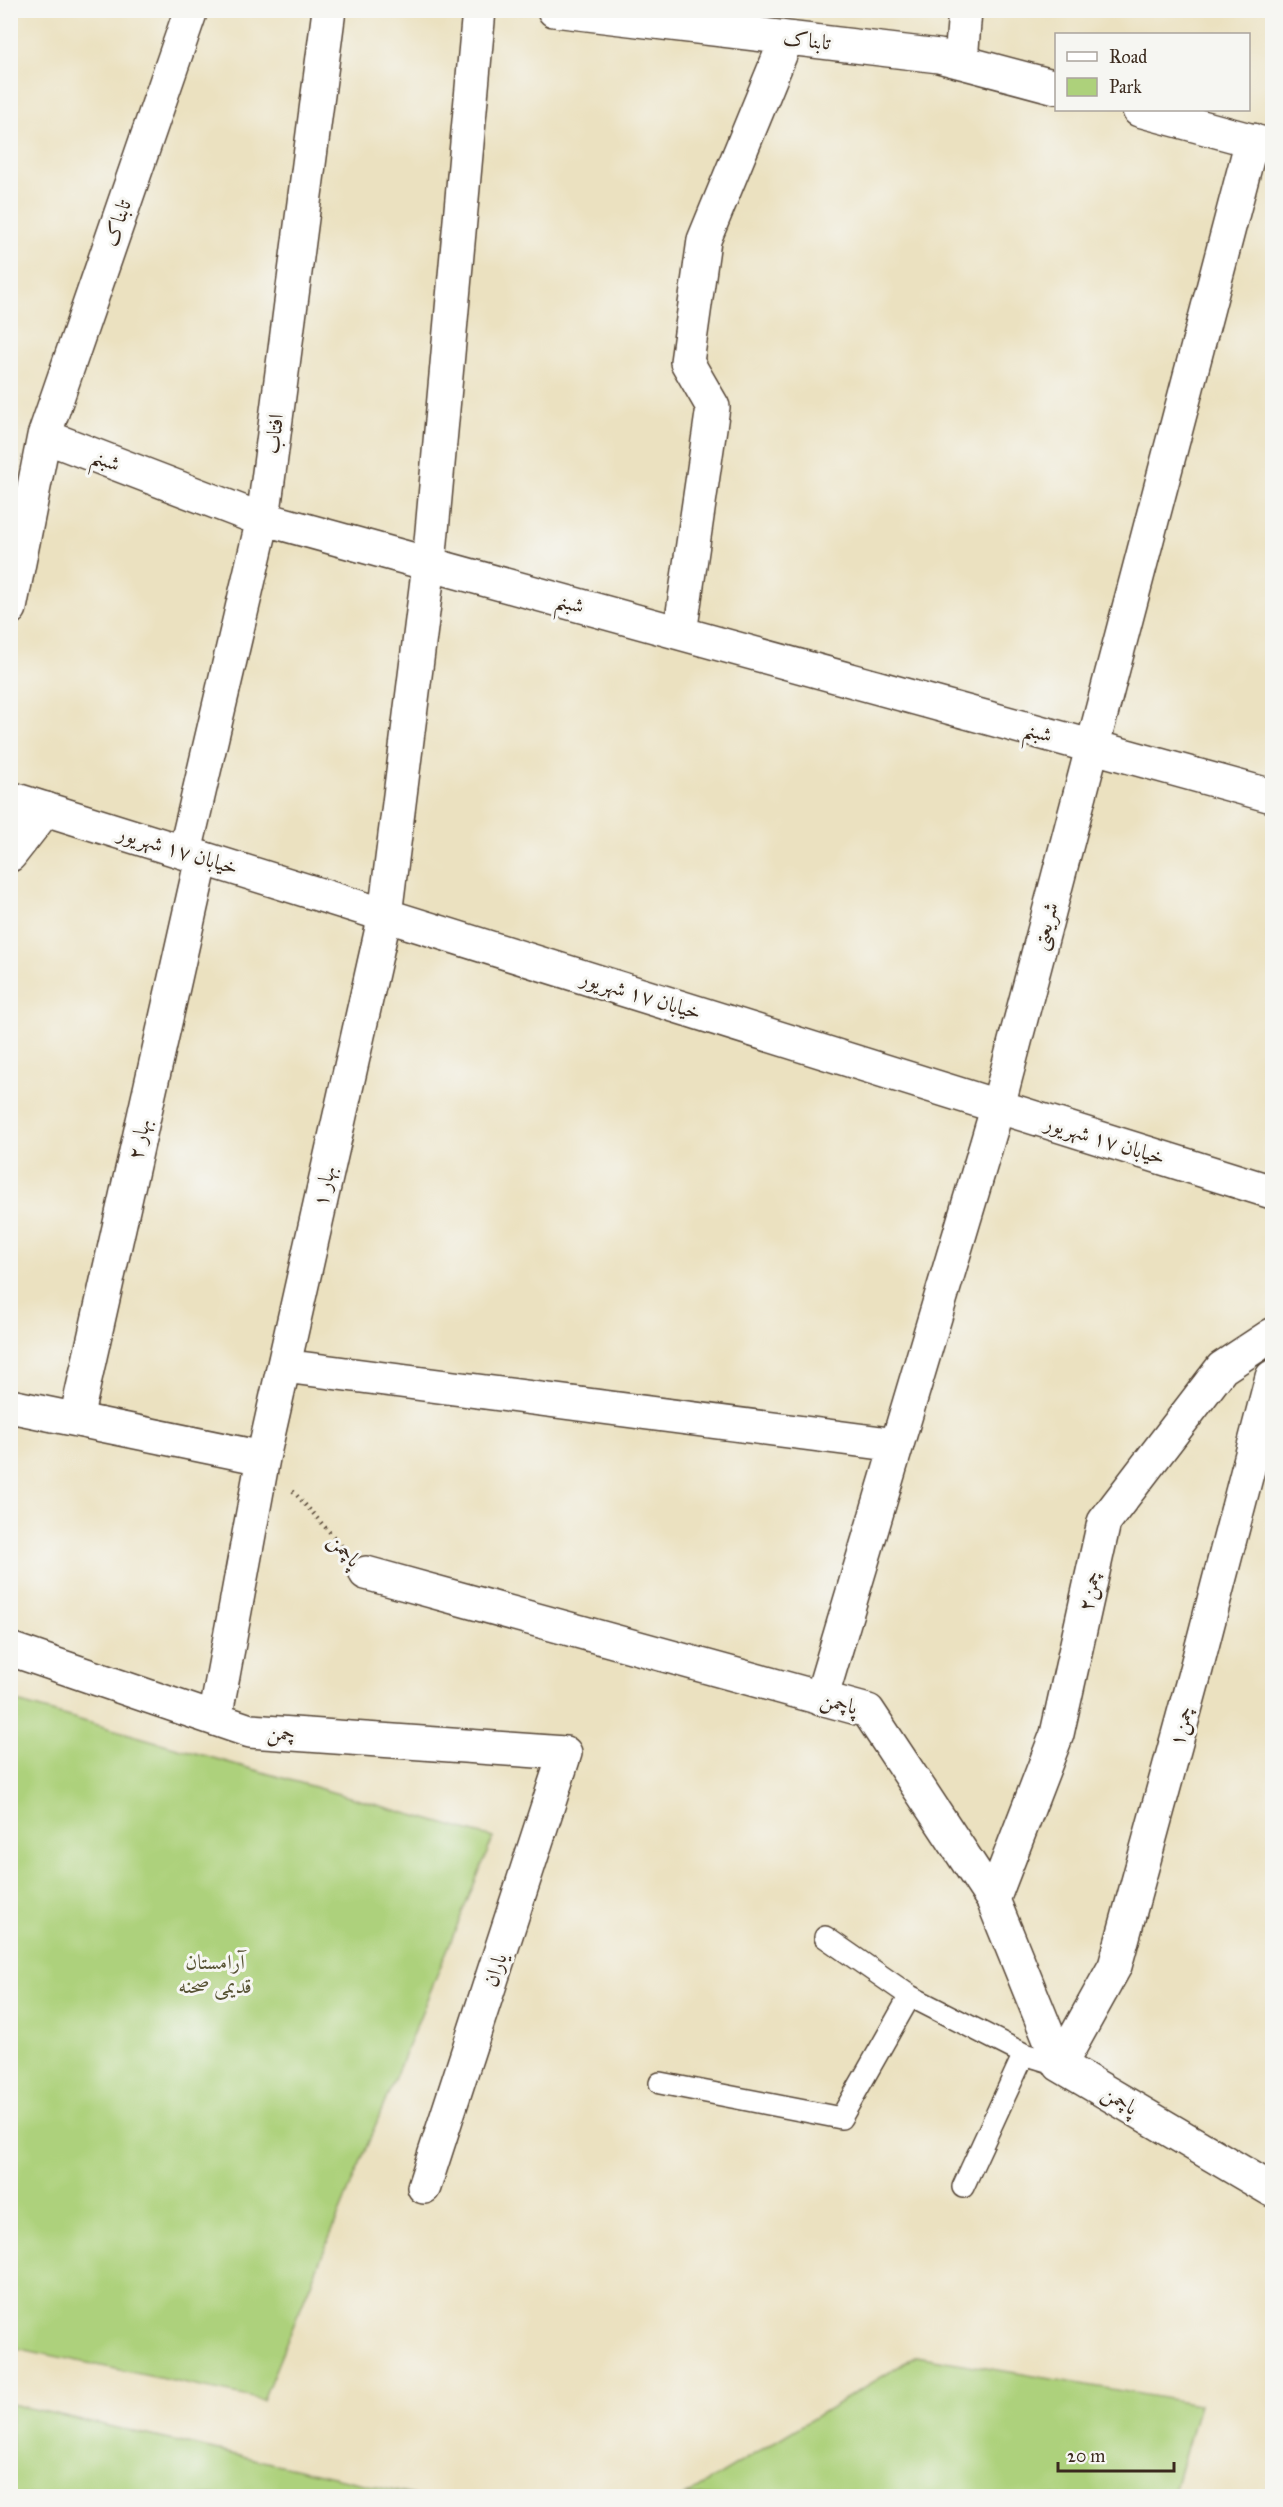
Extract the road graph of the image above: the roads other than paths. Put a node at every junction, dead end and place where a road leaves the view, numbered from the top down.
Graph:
1 (191, 10) edge
2 (329, 10) edge
3 (479, 10) edge
4 (554, 10) edge
5 (965, 10) edge
6 (787, 38) junction
7 (961, 61) junction
8 (1055, 87) edge
9 (1143, 111) edge
10 (1262, 143) edge
11 (44, 436) junction
12 (263, 519) junction
13 (429, 564) junction
14 (10, 608) edge
15 (680, 633) junction
16 (1092, 747) junction
17 (1272, 796) edge
18 (10, 798) edge
19 (46, 809) junction
20 (10, 855) edge
21 (194, 855) junction
22 (385, 915) junction
23 (998, 1106) junction
24 (1272, 1192) edge
25 (1272, 1335) edge
26 (284, 1366) junction
27 (1272, 1377) edge
28 (10, 1406) edge
29 (76, 1419) junction
30 (897, 1445) junction
31 (263, 1458) junction
32 (366, 1574) road end
33 (10, 1649) edge
34 (821, 1699) junction
35 (215, 1719) junction
36 (565, 1753) joint
37 (993, 1900) junction
38 (825, 1936) dead end
39 (910, 1996) junction
40 (1024, 2054) junction
41 (1060, 2065) junction
42 (660, 2083) dead end
43 (424, 2187) dead end
44 (963, 2187) dead end
45 (1272, 2190) edge

1 - 11 street, تابناک
2 - 12 street, افتاب
3 - 13 street, بهار ۱
4 - 6 street, تابناک
5 - 7 street
6 - 7 street, تابناک
6 - 15 street
7 - 8 street, تابناک
9 - 10 street
10 - 16 street, شریعتی
11 - 12 street, شبنم
11 - 14 street
12 - 13 street, شبنم
12 - 21 street, افتاب
13 - 15 street, شبنم
13 - 22 street, بهار ۱
15 - 16 street, شبنم
16 - 17 street, شبنم
16 - 23 street, شریعتی
18 - 19 street, خیابان ۱۷ شهریور
19 - 20 street
19 - 21 street, خیابان ۱۷ شهریور
21 - 22 street, خیابان ۱۷ شهریور
21 - 29 street, بهار ۲
22 - 23 street, خیابان ۱۷ شهریور
22 - 26 street, بهار ۱
23 - 24 street, خیابان ۱۷ شهریور
23 - 30 street, شریعتی
25 - 37 street, چمن۲
26 - 30 street
26 - 31 street, بهار ۱
27 - 41 street, چمن۱
28 - 29 street
29 - 31 street
30 - 34 street, شریعتی
31 - 35 street, بهار ۱
32 - 34 street, پاچمن
33 - 35 street, چمن
34 - 37 street, پاچمن
35 - 36 street, چمن
36 - 43 street, یاران
37 - 41 street, پاچمن
38 - 39 lane
39 - 40 lane
39 - 42 lane
40 - 41 lane
40 - 44 lane
41 - 45 street, پاچمن

